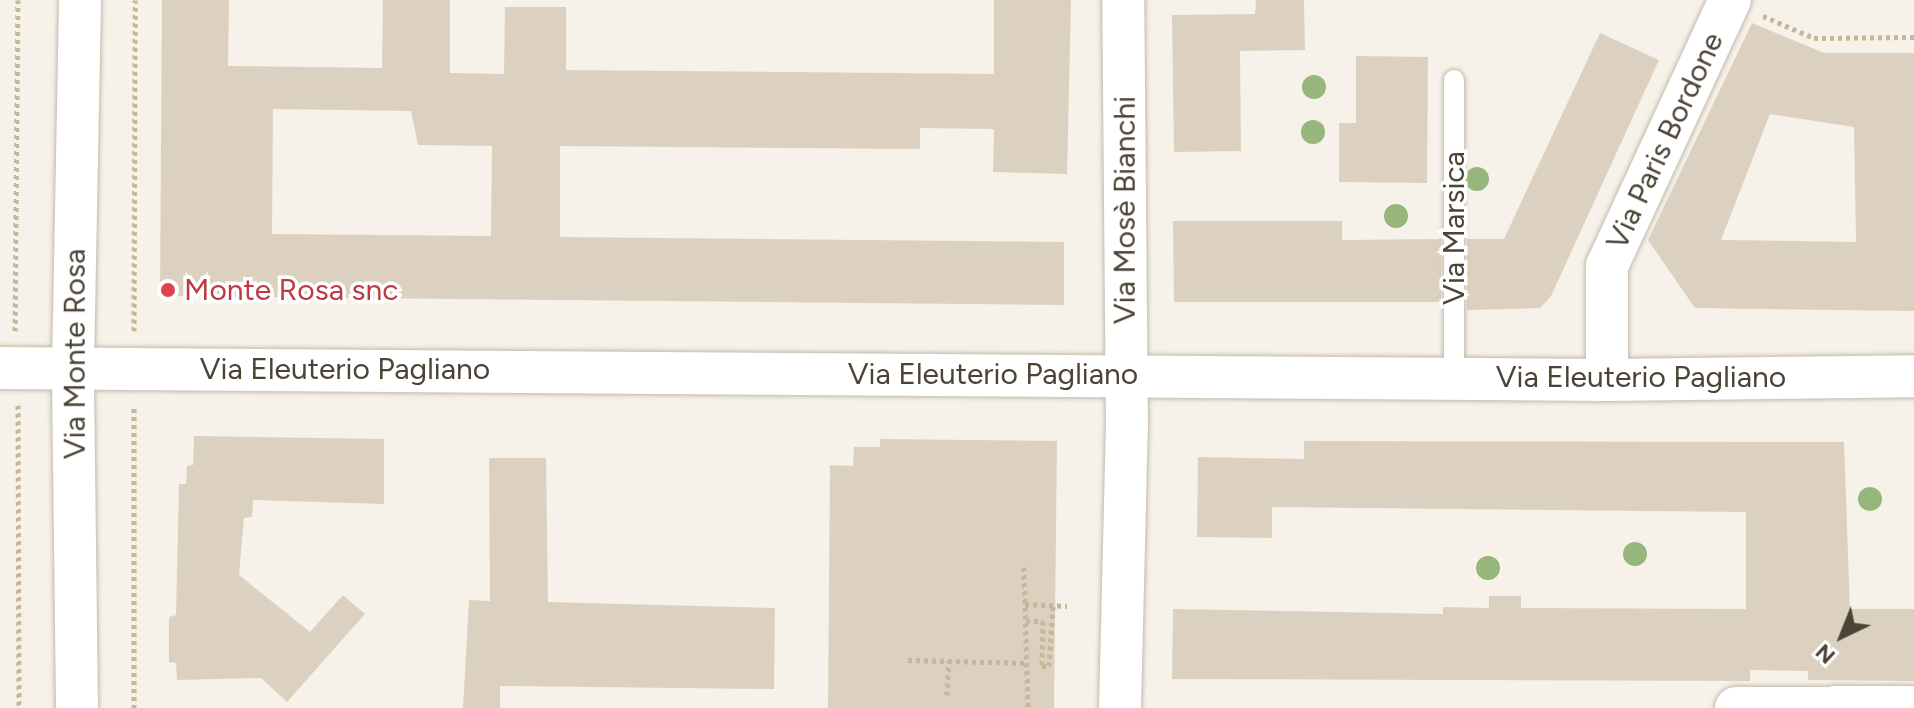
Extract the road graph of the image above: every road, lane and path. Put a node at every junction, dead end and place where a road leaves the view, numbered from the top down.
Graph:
1 (18, 0) edge
2 (80, 0) edge
3 (135, 0) edge
4 (1123, 0) edge
5 (1730, 1) edge
6 (1914, 37) edge
7 (1454, 80) dead end
8 (134, 333) dead end
9 (8, 349) edge
10 (73, 367) junction
11 (1126, 376) junction
12 (1454, 376) junction
13 (1914, 376) edge
14 (1607, 380) junction
15 (18, 405) dead end
16 (134, 409) dead end
17 (1024, 567) dead end
18 (1025, 604) junction
19 (1053, 605) junction
20 (1067, 606) dead end
21 (1026, 621) junction
22 (908, 660) dead end
23 (949, 661) junction
24 (1027, 663) junction
25 (947, 695) dead end
26 (1914, 707) edge
27 (19, 708) edge
28 (77, 708) edge
29 (134, 708) edge
30 (1028, 708) edge
31 (1120, 708) edge
32 (1736, 708) edge

1 - 9 path, Via Monte Rosa
2 - 10 street, Via Monte Rosa
3 - 8 path, Via Monte Rosa
4 - 11 street, Via Mosè Bianchi
5 - 6 path
5 - 14 street, Via Paris Bordone
7 - 12 lane, Via Marsica
9 - 10 street, Via Eleuterio Pagliano
10 - 11 street, Via Eleuterio Pagliano
10 - 28 street, Via Monte Rosa
11 - 12 street, Via Eleuterio Pagliano
11 - 31 street, Via Mosè Bianchi
12 - 14 street, Via Eleuterio Pagliano
13 - 14 street, Via Eleuterio Pagliano
15 - 27 path, Via Monte Rosa
16 - 29 path, Via Monte Rosa
17 - 18 path
18 - 19 path
18 - 21 path
19 - 20 path
19 - 21 path
21 - 24 path
22 - 23 path
23 - 24 path
23 - 25 path
24 - 30 path
26 - 32 street

